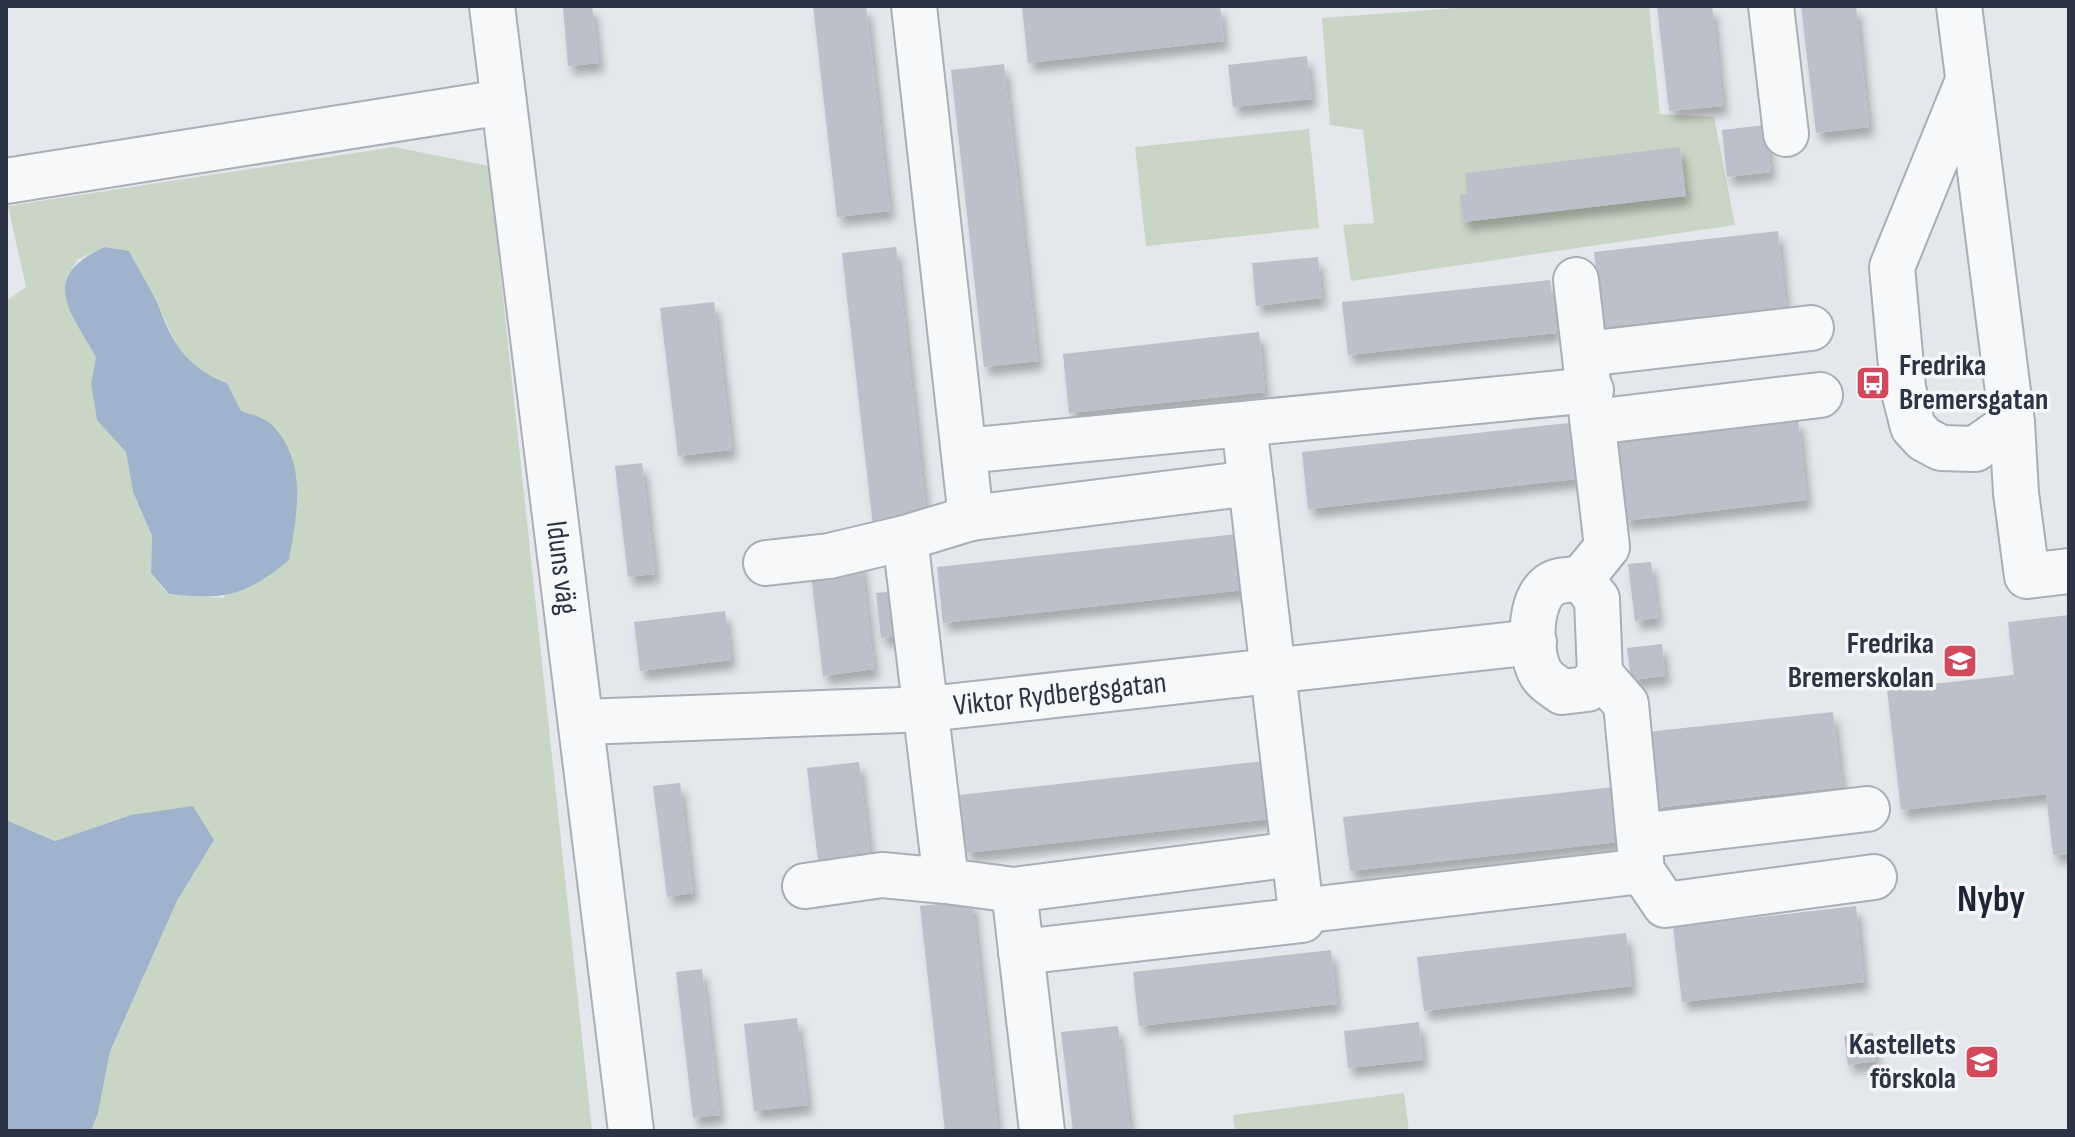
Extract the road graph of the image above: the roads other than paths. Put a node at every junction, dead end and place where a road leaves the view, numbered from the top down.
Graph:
1 (492, 6) edge
2 (914, 6) edge
3 (1771, 6) edge
4 (1959, 6) edge
5 (1968, 80) junction
6 (503, 102) junction
7 (1786, 134) dead end
8 (6, 181) edge
9 (1576, 280) dead end
10 (1811, 328) dead end
11 (1591, 388) junction
12 (1820, 395) dead end
13 (2012, 423) junction
14 (1244, 424) junction
15 (964, 451) junction
16 (1251, 483) junction
17 (971, 518) junction
18 (905, 538) junction
19 (766, 563) dead end
20 (2069, 571) edge
21 (1581, 579) junction
22 (1534, 642) junction
23 (1273, 671) junction
24 (1600, 674) junction
25 (928, 709) junction
26 (583, 722) junction
27 (1867, 809) dead end
28 (1294, 854) junction
29 (1641, 854) junction
30 (1874, 877) dead end
31 (946, 881) junction
32 (805, 886) dead end
33 (1014, 890) junction
34 (1300, 911) junction
35 (1021, 952) junction
36 (631, 1131) edge
37 (1042, 1131) edge

1 - 6 street, Iduns väg
2 - 15 street
3 - 7 street
4 - 5 street
5 - 13 street
5 - 13 street
6 - 8 street
6 - 26 street, Iduns väg
9 - 11 street
10 - 11 street
11 - 12 street
11 - 14 street
11 - 21 street
13 - 20 street
14 - 15 street
14 - 16 street
15 - 17 street
16 - 17 street
16 - 23 street
17 - 18 street
18 - 19 street
18 - 25 street
21 - 22 street
21 - 24 street
22 - 23 street, Viktor Rydbergsgatan
22 - 24 street
23 - 25 street, Viktor Rydbergsgatan
23 - 28 street
24 - 29 street
25 - 26 street, Viktor Rydbergsgatan
25 - 31 street
26 - 36 street, Iduns väg
27 - 29 street
28 - 33 street
28 - 34 street
29 - 30 street
29 - 34 street
31 - 32 street
31 - 33 street
33 - 35 street
34 - 35 street
35 - 37 street

